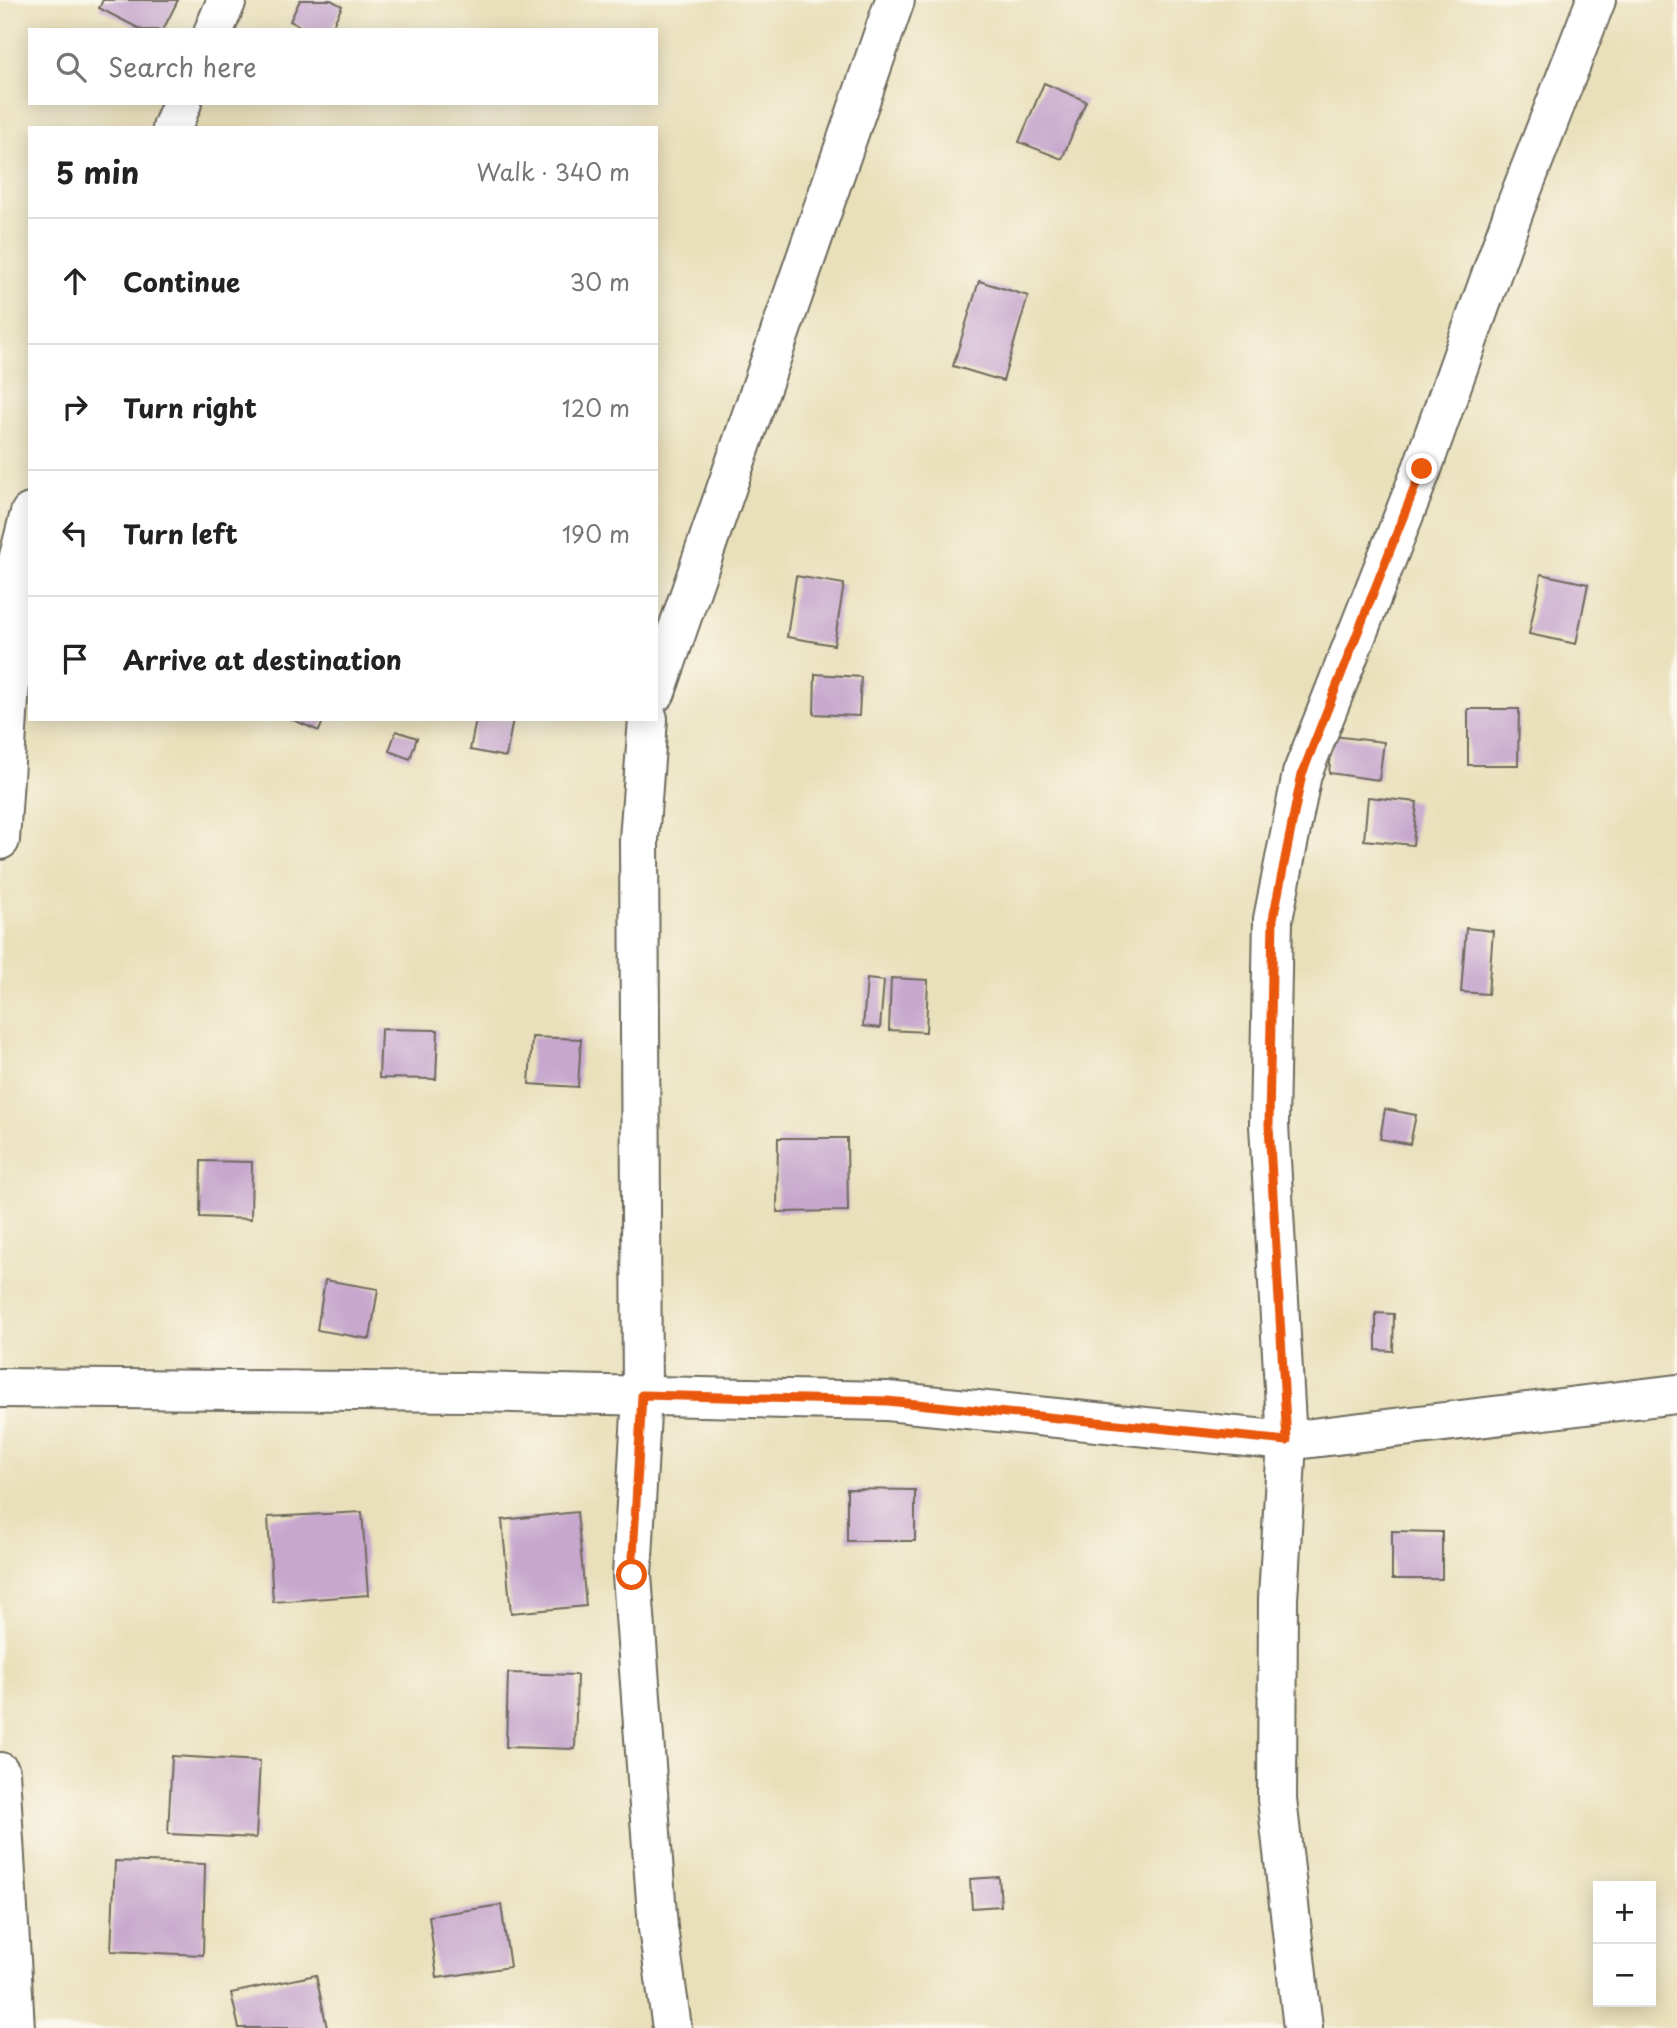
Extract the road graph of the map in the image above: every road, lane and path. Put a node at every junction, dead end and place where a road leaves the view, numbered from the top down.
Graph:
1 (227, 0) edge
2 (895, 0) edge
3 (1596, 0) edge
4 (215, 28) edge
5 (181, 105) edge
6 (173, 126) edge
7 (28, 521) edge
8 (658, 686) edge
9 (648, 721) edge
10 (0, 840) edge
11 (0, 1388) edge
12 (1677, 1394) edge
13 (642, 1395) junction
14 (1287, 1441) junction
15 (0, 1772) edge
16 (15, 2028) edge
17 (672, 2028) edge
18 (1303, 2028) edge

1 - 4 street
2 - 8 street
3 - 14 street
5 - 6 street
7 - 10 street
9 - 13 street
11 - 13 street
12 - 14 street
13 - 14 street
13 - 17 street
14 - 18 street
15 - 16 street

